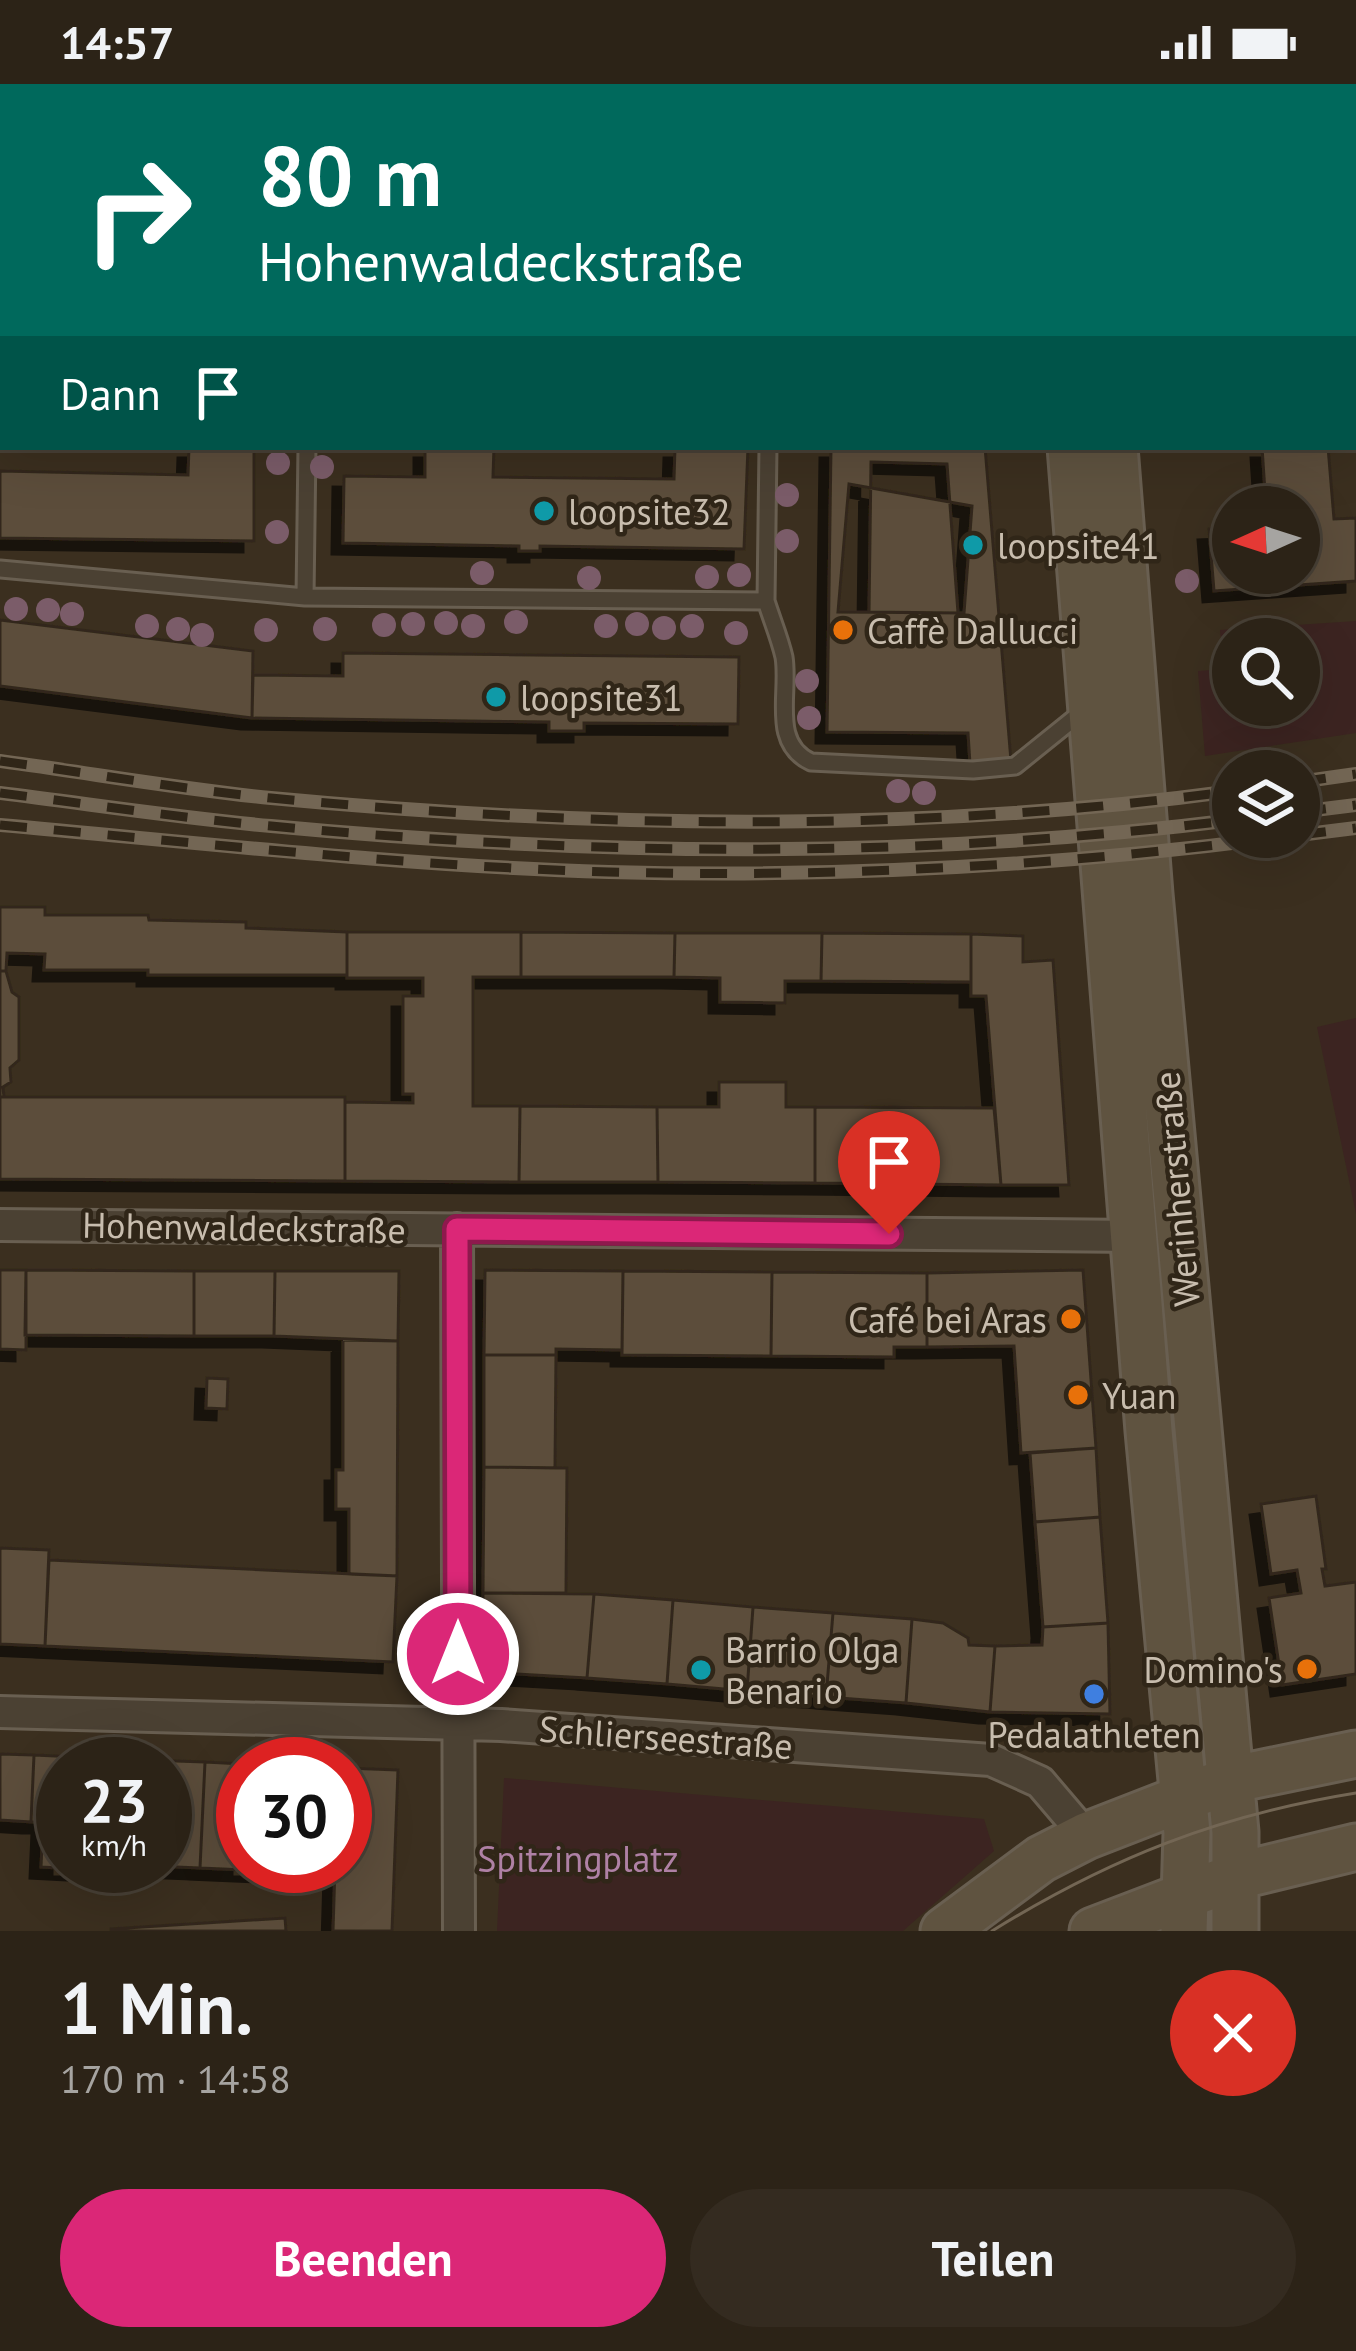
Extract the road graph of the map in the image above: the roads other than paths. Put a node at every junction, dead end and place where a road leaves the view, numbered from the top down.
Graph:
1 (307, 450) edge
2 (768, 450) edge
3 (1071, 450) edge
4 (1114, 450) edge
5 (0, 569) edge
6 (304, 596) junction
7 (766, 602) junction
8 (1094, 703) junction
9 (0, 1225) edge
10 (457, 1229) junction
11 (1136, 1236) junction
12 (0, 1712) edge
13 (458, 1724) junction
14 (1356, 1754) edge
15 (1230, 1780) junction
16 (1183, 1797) junction
17 (1086, 1836) junction
18 (1356, 1847) edge
19 (1237, 1876) junction
20 (1186, 1913) edge
21 (459, 1931) edge
22 (944, 1931) edge
23 (1093, 1931) edge
24 (1235, 1931) edge

1 - 6 lane
2 - 7 lane
3 - 8 main road, Werinherstraße
4 - 15 main road, Werinherstraße
5 - 6 lane
6 - 7 lane
7 - 8 lane
8 - 11 main road, Werinherstraße
9 - 10 street, Hohenwaldeckstraße
10 - 11 street, Hohenwaldeckstraße
10 - 13 street
11 - 16 main road, Werinherstraße
12 - 13 street, Schlierseestraße
13 - 17 street, Schlierseestraße
13 - 21 street
14 - 15 main road
15 - 16 main road
15 - 19 main road, Werinherstraße
16 - 17 main road
16 - 20 main road, Werinherstraße
17 - 22 main road
18 - 19 main road
19 - 20 main road
19 - 24 main road, Werinherstraße
20 - 23 main road

